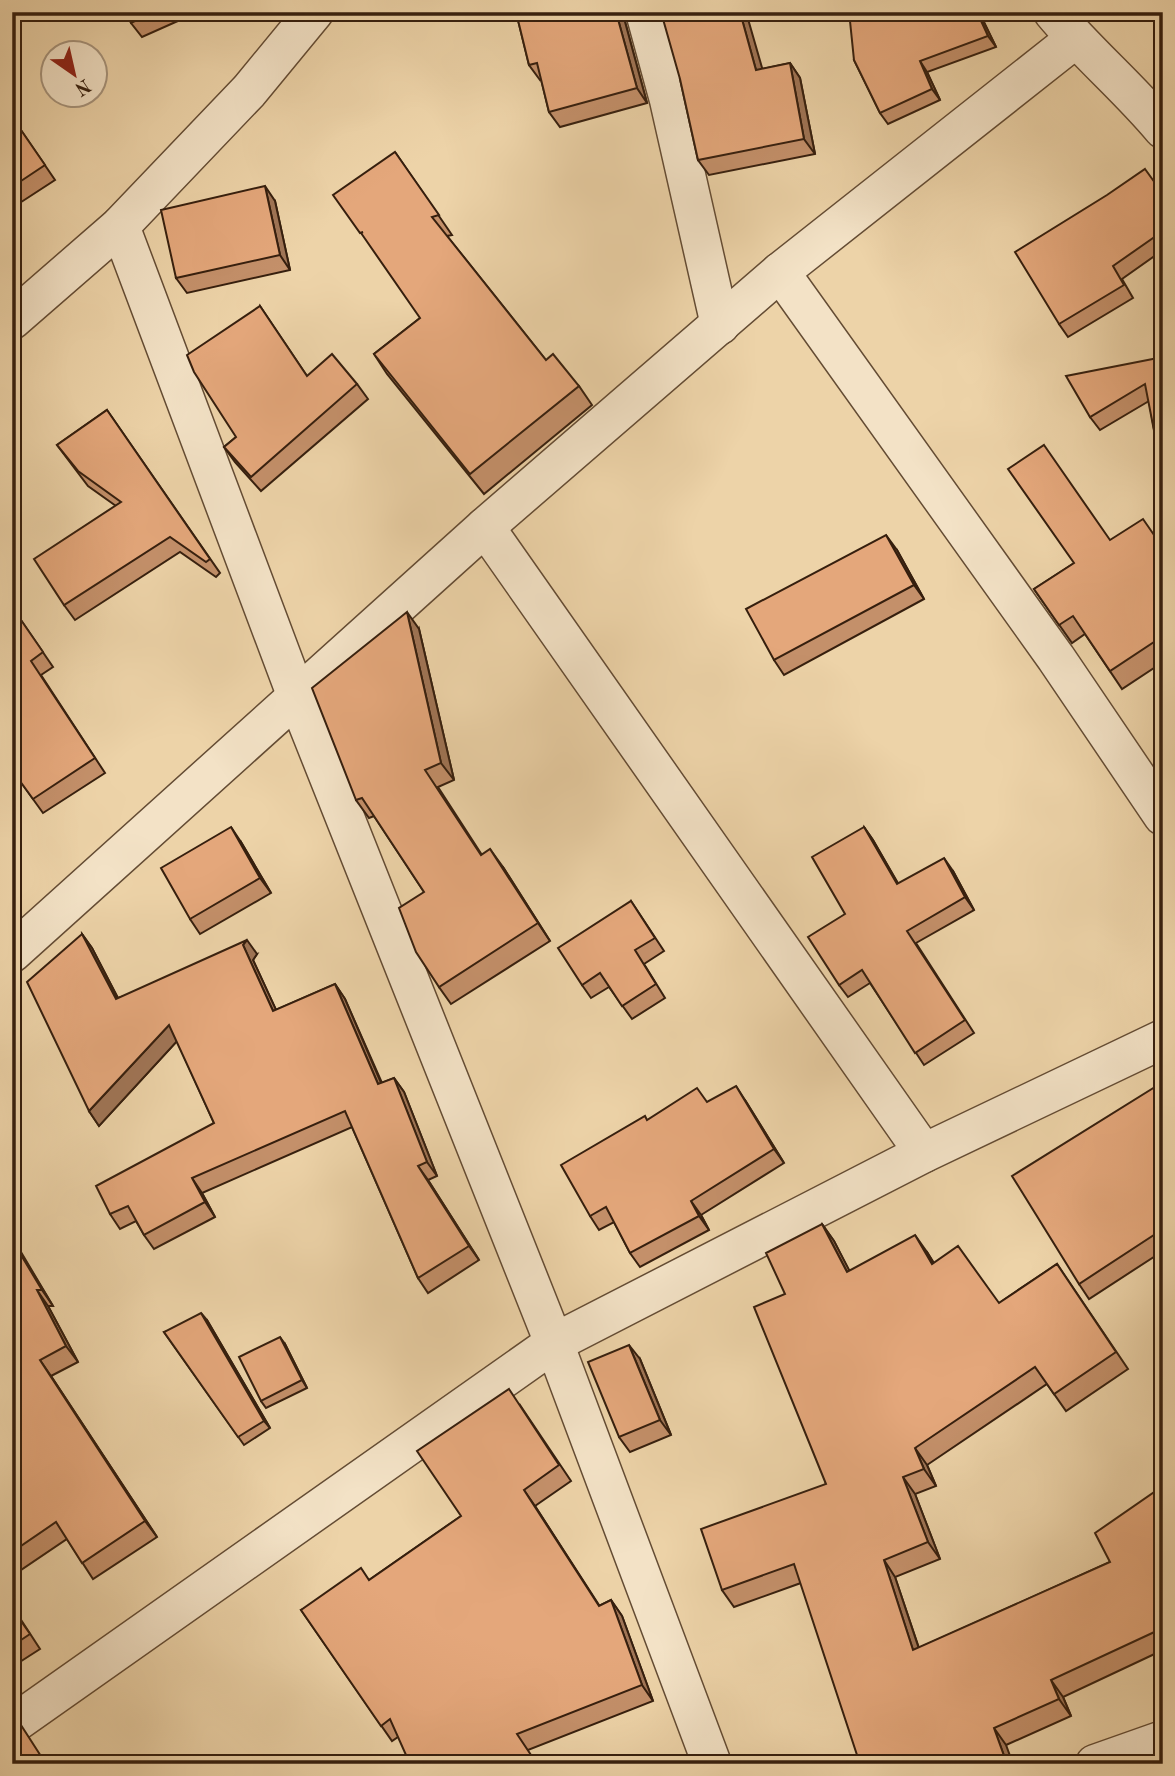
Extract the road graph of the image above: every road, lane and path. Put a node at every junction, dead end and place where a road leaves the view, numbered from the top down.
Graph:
1 (314, 12) edge
2 (645, 12) edge
3 (1064, 25) edge
4 (1158, 113) edge
5 (120, 226) junction
6 (780, 272) junction
7 (12, 320) edge
8 (720, 325) junction
9 (485, 527) junction
10 (297, 697) junction
11 (1163, 816) edge
12 (12, 953) edge
13 (1163, 1039) edge
14 (923, 1153) junction
15 (554, 1343) junction
16 (12, 1726) edge
17 (1163, 1740) edge
18 (712, 1764) edge
19 (1095, 1764) edge

1 - 5 street
2 - 8 street
3 - 4 street
3 - 6 street
5 - 7 street
5 - 10 street
6 - 8 street
6 - 11 street
8 - 9 street
9 - 10 street
9 - 14 street
10 - 12 street
10 - 15 street
13 - 14 street
14 - 15 street
15 - 16 street
15 - 18 street
17 - 19 street

